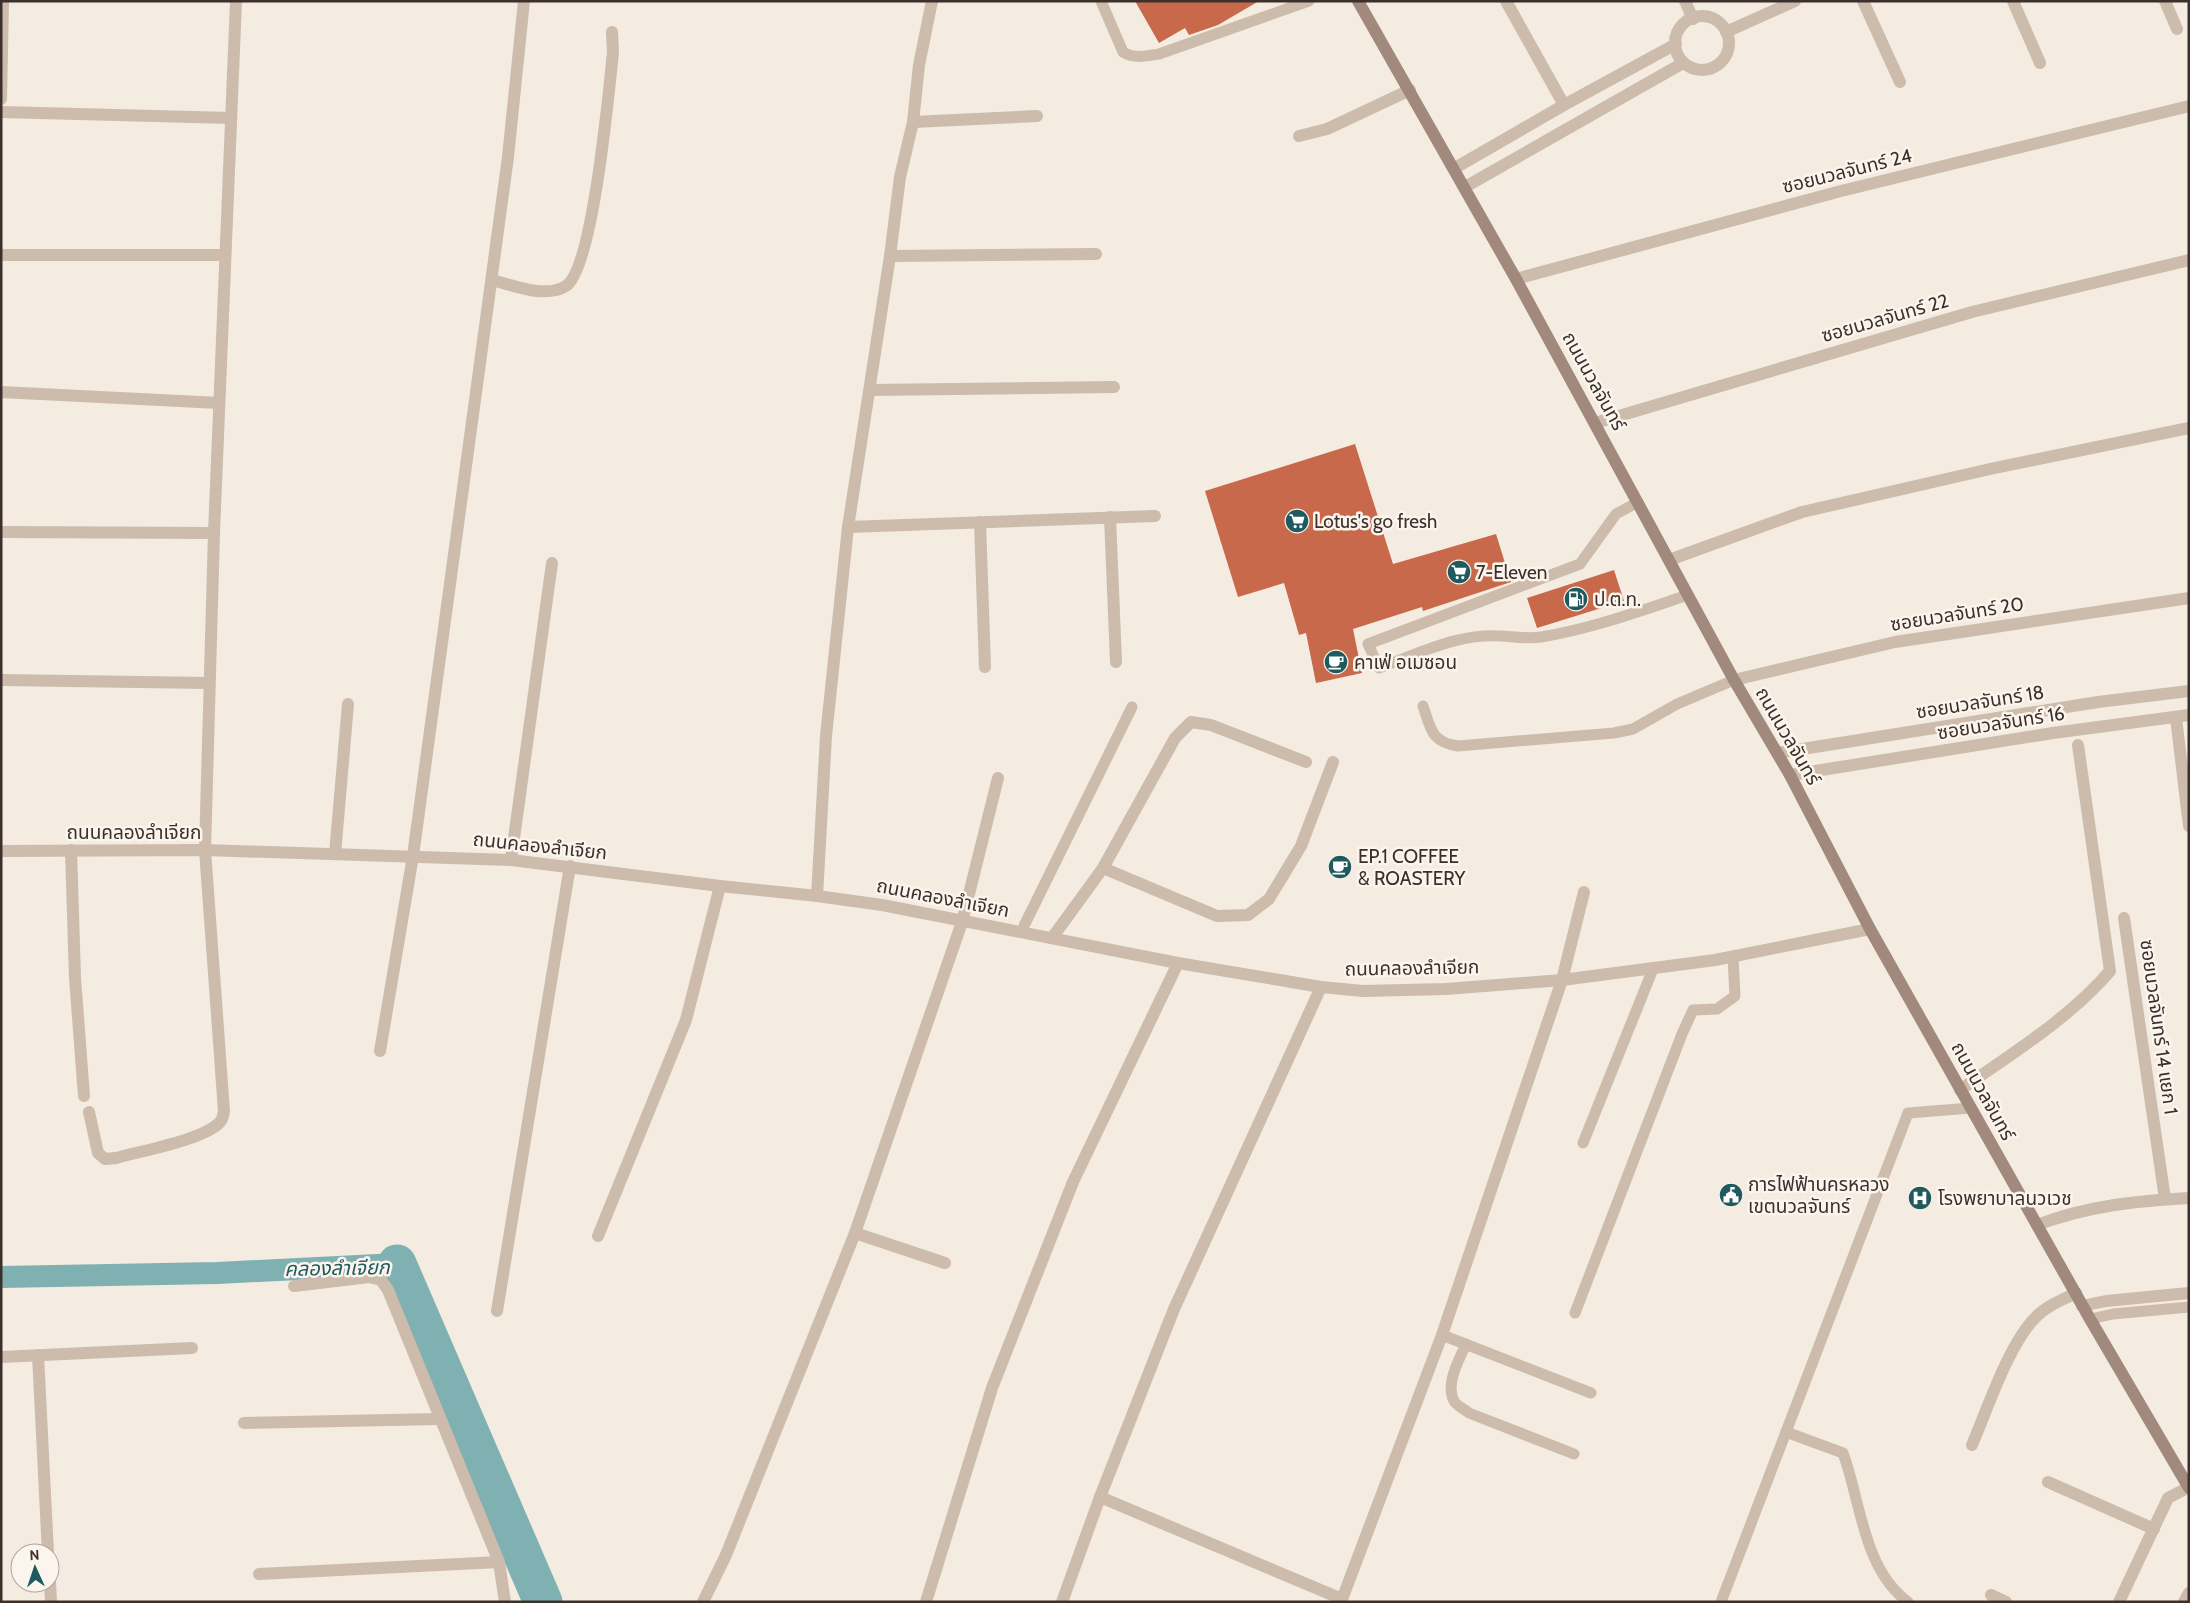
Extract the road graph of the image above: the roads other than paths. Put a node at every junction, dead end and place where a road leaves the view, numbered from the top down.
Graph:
1 (3, 1) edge
2 (236, 1) edge
3 (524, 1) edge
4 (932, 1) edge
5 (1101, 1) edge
6 (1309, 1) edge
7 (1358, 1) edge
8 (1506, 1) edge
9 (1685, 1) edge
10 (1795, 1) edge
11 (1863, 1) edge
12 (2014, 1) edge
13 (2165, 1) edge
14 (1692, 19) junction
15 (2177, 29) dead end
16 (612, 32) dead end
17 (1726, 32) junction
18 (1676, 44) junction
19 (1684, 63) junction
20 (2040, 63) dead end
21 (1900, 82) dead end
22 (1410, 90) junction
23 (1, 99) edge
24 (1564, 105) junction
25 (2189, 106) edge
26 (1, 112) edge
27 (1037, 116) dead end
28 (231, 118) junction
29 (913, 122) junction
30 (1299, 136) dead end
31 (1455, 168) junction
32 (1466, 187) junction
33 (1096, 254) dead end
34 (1, 255) edge
35 (225, 256) junction
36 (890, 256) junction
37 (2189, 260) edge
38 (1516, 279) junction
39 (492, 280) junction
40 (1114, 387) dead end
41 (870, 390) junction
42 (1, 392) edge
43 (219, 403) junction
44 (1595, 423) junction
45 (2189, 428) edge
46 (1638, 502) junction
47 (1156, 516) dead end
48 (1110, 517) junction
49 (980, 522) junction
50 (848, 526) junction
51 (1, 532) edge
52 (214, 532) junction
53 (1669, 560) junction
54 (552, 563) dead end
55 (1688, 595) junction
56 (2189, 598) edge
57 (1116, 662) dead end
58 (985, 667) dead end
59 (1, 680) edge
60 (1734, 680) junction
61 (209, 683) junction
62 (2189, 690) edge
63 (348, 704) dead end
64 (1423, 706) dead end
65 (1132, 707) dead end
66 (2189, 716) edge
67 (2176, 718) junction
68 (2078, 745) dead end
69 (1777, 753) junction
70 (1306, 762) dead end
71 (1333, 762) dead end
72 (1790, 775) junction
73 (998, 778) dead end
74 (2189, 826) edge
75 (71, 850) junction
76 (205, 850) junction
77 (1, 851) edge
78 (335, 854) junction
79 (413, 856) junction
80 (511, 860) junction
81 (570, 866) junction
82 (1103, 868) junction
83 (720, 886) junction
84 (1584, 892) dead end
85 (817, 896) junction
86 (2124, 918) dead end
87 (962, 922) junction
88 (1870, 929) junction
89 (1021, 932) junction
90 (1052, 938) junction
91 (1733, 957) junction
92 (1178, 964) junction
93 (1653, 969) junction
94 (1562, 980) junction
95 (1321, 987) junction
96 (380, 1051) dead end
97 (1960, 1090) junction
98 (84, 1096) dead end
99 (1971, 1108) junction
100 (90, 1112) dead end
101 (1583, 1143) dead end
102 (2189, 1198) edge
103 (2165, 1200) junction
104 (2037, 1225) junction
105 (855, 1234) junction
106 (598, 1236) dead end
107 (945, 1263) dead end
108 (294, 1286) dead end
109 (2076, 1293) junction
110 (2189, 1293) edge
111 (2082, 1306) junction
112 (2189, 1307) edge
113 (497, 1311) dead end
114 (1575, 1313) dead end
115 (2090, 1319) junction
116 (1442, 1335) junction
117 (1466, 1344) junction
118 (192, 1348) dead end
119 (38, 1355) junction
120 (1, 1357) edge
121 (1591, 1394) dead end
122 (440, 1420) junction
123 (244, 1423) dead end
124 (1786, 1432) junction
125 (1972, 1445) dead end
126 (1574, 1454) dead end
127 (2048, 1482) dead end
128 (2189, 1487) edge
129 (1100, 1497) junction
130 (2154, 1528) junction
131 (47, 1543) edge
132 (499, 1562) junction
133 (259, 1574) dead end
134 (2189, 1593) edge
135 (1991, 1595) dead end
136 (1342, 1601) edge
137 (505, 1602) edge
138 (703, 1602) edge
139 (926, 1602) edge
140 (1062, 1602) edge
141 (1721, 1602) edge
142 (1908, 1602) edge
143 (2006, 1602) edge
144 (2119, 1602) edge
145 (2184, 1602) edge

1 - 23 street
2 - 28 street
3 - 39 street
4 - 29 street
5 - 6 lane
7 - 22 main road, ถนนนวลจันทร์
8 - 24 street
9 - 14 street
10 - 17 street
11 - 21 street
12 - 20 street
13 - 15 street
14 - 17 street
14 - 18 street
16 - 39 street
17 - 19 street
18 - 19 street
18 - 24 street
19 - 32 street
22 - 30 street
22 - 31 main road, ถนนนวลจันทร์
24 - 31 street
25 - 38 street, ซอยนวลจันทร์ 24
26 - 28 street
27 - 29 street
28 - 35 street
29 - 36 street
31 - 32 main road, ถนนนวลจันทร์
32 - 38 main road, ถนนนวลจันทร์
33 - 36 street
34 - 35 street
35 - 43 street
36 - 41 street
37 - 44 street, ซอยนวลจันทร์ 22
38 - 44 main road, ถนนนวลจันทร์
39 - 79 street
40 - 41 street
41 - 50 street
42 - 43 street
43 - 52 street
44 - 46 main road, ถนนนวลจันทร์
45 - 53 street
46 - 53 main road, ถนนนวลจันทร์
46 - 55 lane
47 - 48 street
48 - 49 street
48 - 57 street
49 - 50 street
49 - 58 street
50 - 85 street
51 - 52 street
52 - 61 street
53 - 55 main road, ถนนนวลจันทร์
54 - 80 street
55 - 60 main road, ถนนนวลจันทร์
56 - 60 street, ซอยนวลจันทร์ 20
59 - 61 street
60 - 64 lane
60 - 69 main road, ถนนนวลจันทร์
61 - 76 street
62 - 69 street, ซอยนวลจันทร์ 18
63 - 78 street
65 - 89 lane
66 - 67 street, ซอยนวลจันทร์ 16
67 - 72 street, ซอยนวลจันทร์ 16
67 - 74 street
68 - 97 street
69 - 72 main road, ถนนนวลจันทร์
70 - 82 street
71 - 82 street
72 - 88 main road, ถนนนวลจันทร์
73 - 87 street
75 - 76 street, ถนนคลองลำเจียก
75 - 77 street, ถนนคลองลำเจียก
75 - 98 street
76 - 78 street, ถนนคลองลำเจียก
76 - 100 street
78 - 79 street, ถนนคลองลำเจียก
79 - 80 street, ถนนคลองลำเจียก
79 - 96 street
80 - 81 street, ถนนคลองลำเจียก
81 - 83 street, ถนนคลองลำเจียก
81 - 113 street
82 - 90 street
83 - 85 street, ถนนคลองลำเจียก
83 - 106 street
84 - 94 street
85 - 87 street, ถนนคลองลำเจียก
86 - 103 street, ซอยนวลจันทร์ 14 แยก 1
87 - 89 street, ถนนคลองลำเจียก
87 - 105 street
88 - 91 street, ถนนคลองลำเจียก
88 - 97 main road, ถนนนวลจันทร์
89 - 90 street, ถนนคลองลำเจียก
90 - 92 street, ถนนคลองลำเจียก
91 - 93 street, ถนนคลองลำเจียก
91 - 114 lane
92 - 95 street, ถนนคลองลำเจียก
92 - 139 street
93 - 94 street, ถนนคลองลำเจียก
93 - 101 lane
94 - 95 street, ถนนคลองลำเจียก
94 - 116 street
95 - 129 street
97 - 99 main road, ถนนนวลจันทร์
99 - 104 main road, ถนนนวลจันทร์
99 - 124 lane
102 - 103 street
103 - 104 street
104 - 109 main road, ถนนนวลจันทร์
105 - 107 street
105 - 138 street
108 - 122 street
109 - 111 main road, ถนนนวลจันทร์
109 - 125 street
110 - 111 street
111 - 115 main road, ถนนนวลจันทร์
112 - 115 lane
115 - 128 main road, ถนนนวลจันทร์
116 - 117 lane
116 - 136 street
117 - 121 lane
117 - 126 lane
118 - 119 street
119 - 120 street
119 - 131 street
122 - 123 street
122 - 132 street
124 - 141 lane
124 - 142 lane
127 - 130 street
128 - 130 street
129 - 136 street
129 - 140 street
130 - 144 street
132 - 133 street
132 - 137 street
134 - 145 street
135 - 143 street

